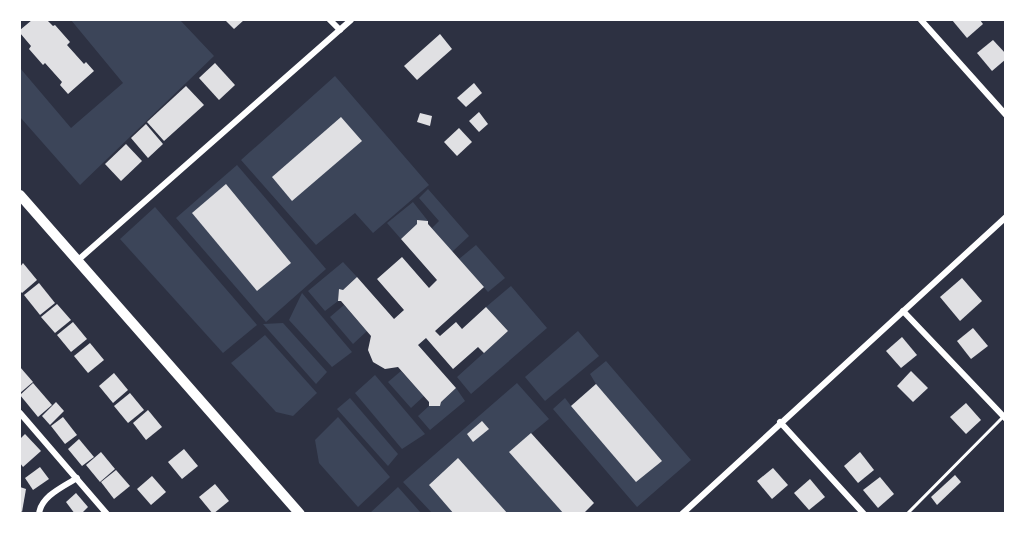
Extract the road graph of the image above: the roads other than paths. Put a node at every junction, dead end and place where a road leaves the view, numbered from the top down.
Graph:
1 (330, 20) edge
2 (351, 20) edge
3 (921, 20) edge
4 (340, 30) junction
5 (1005, 115) edge
6 (20, 195) edge
7 (1005, 217) edge
8 (77, 261) junction
9 (903, 310) junction
10 (20, 413) edge
11 (1004, 418) edge
12 (780, 422) junction
13 (76, 478) junction
14 (39, 513) edge
15 (107, 513) edge
16 (300, 513) edge
17 (682, 513) edge
18 (864, 513) edge
19 (907, 513) edge

1 - 4 street
2 - 4 street
3 - 5 street
4 - 8 street
6 - 8 main road
7 - 9 street
8 - 16 main road
9 - 11 street
9 - 12 street
10 - 13 street
11 - 19 lane
12 - 17 street
12 - 18 street
13 - 14 street
13 - 15 street

